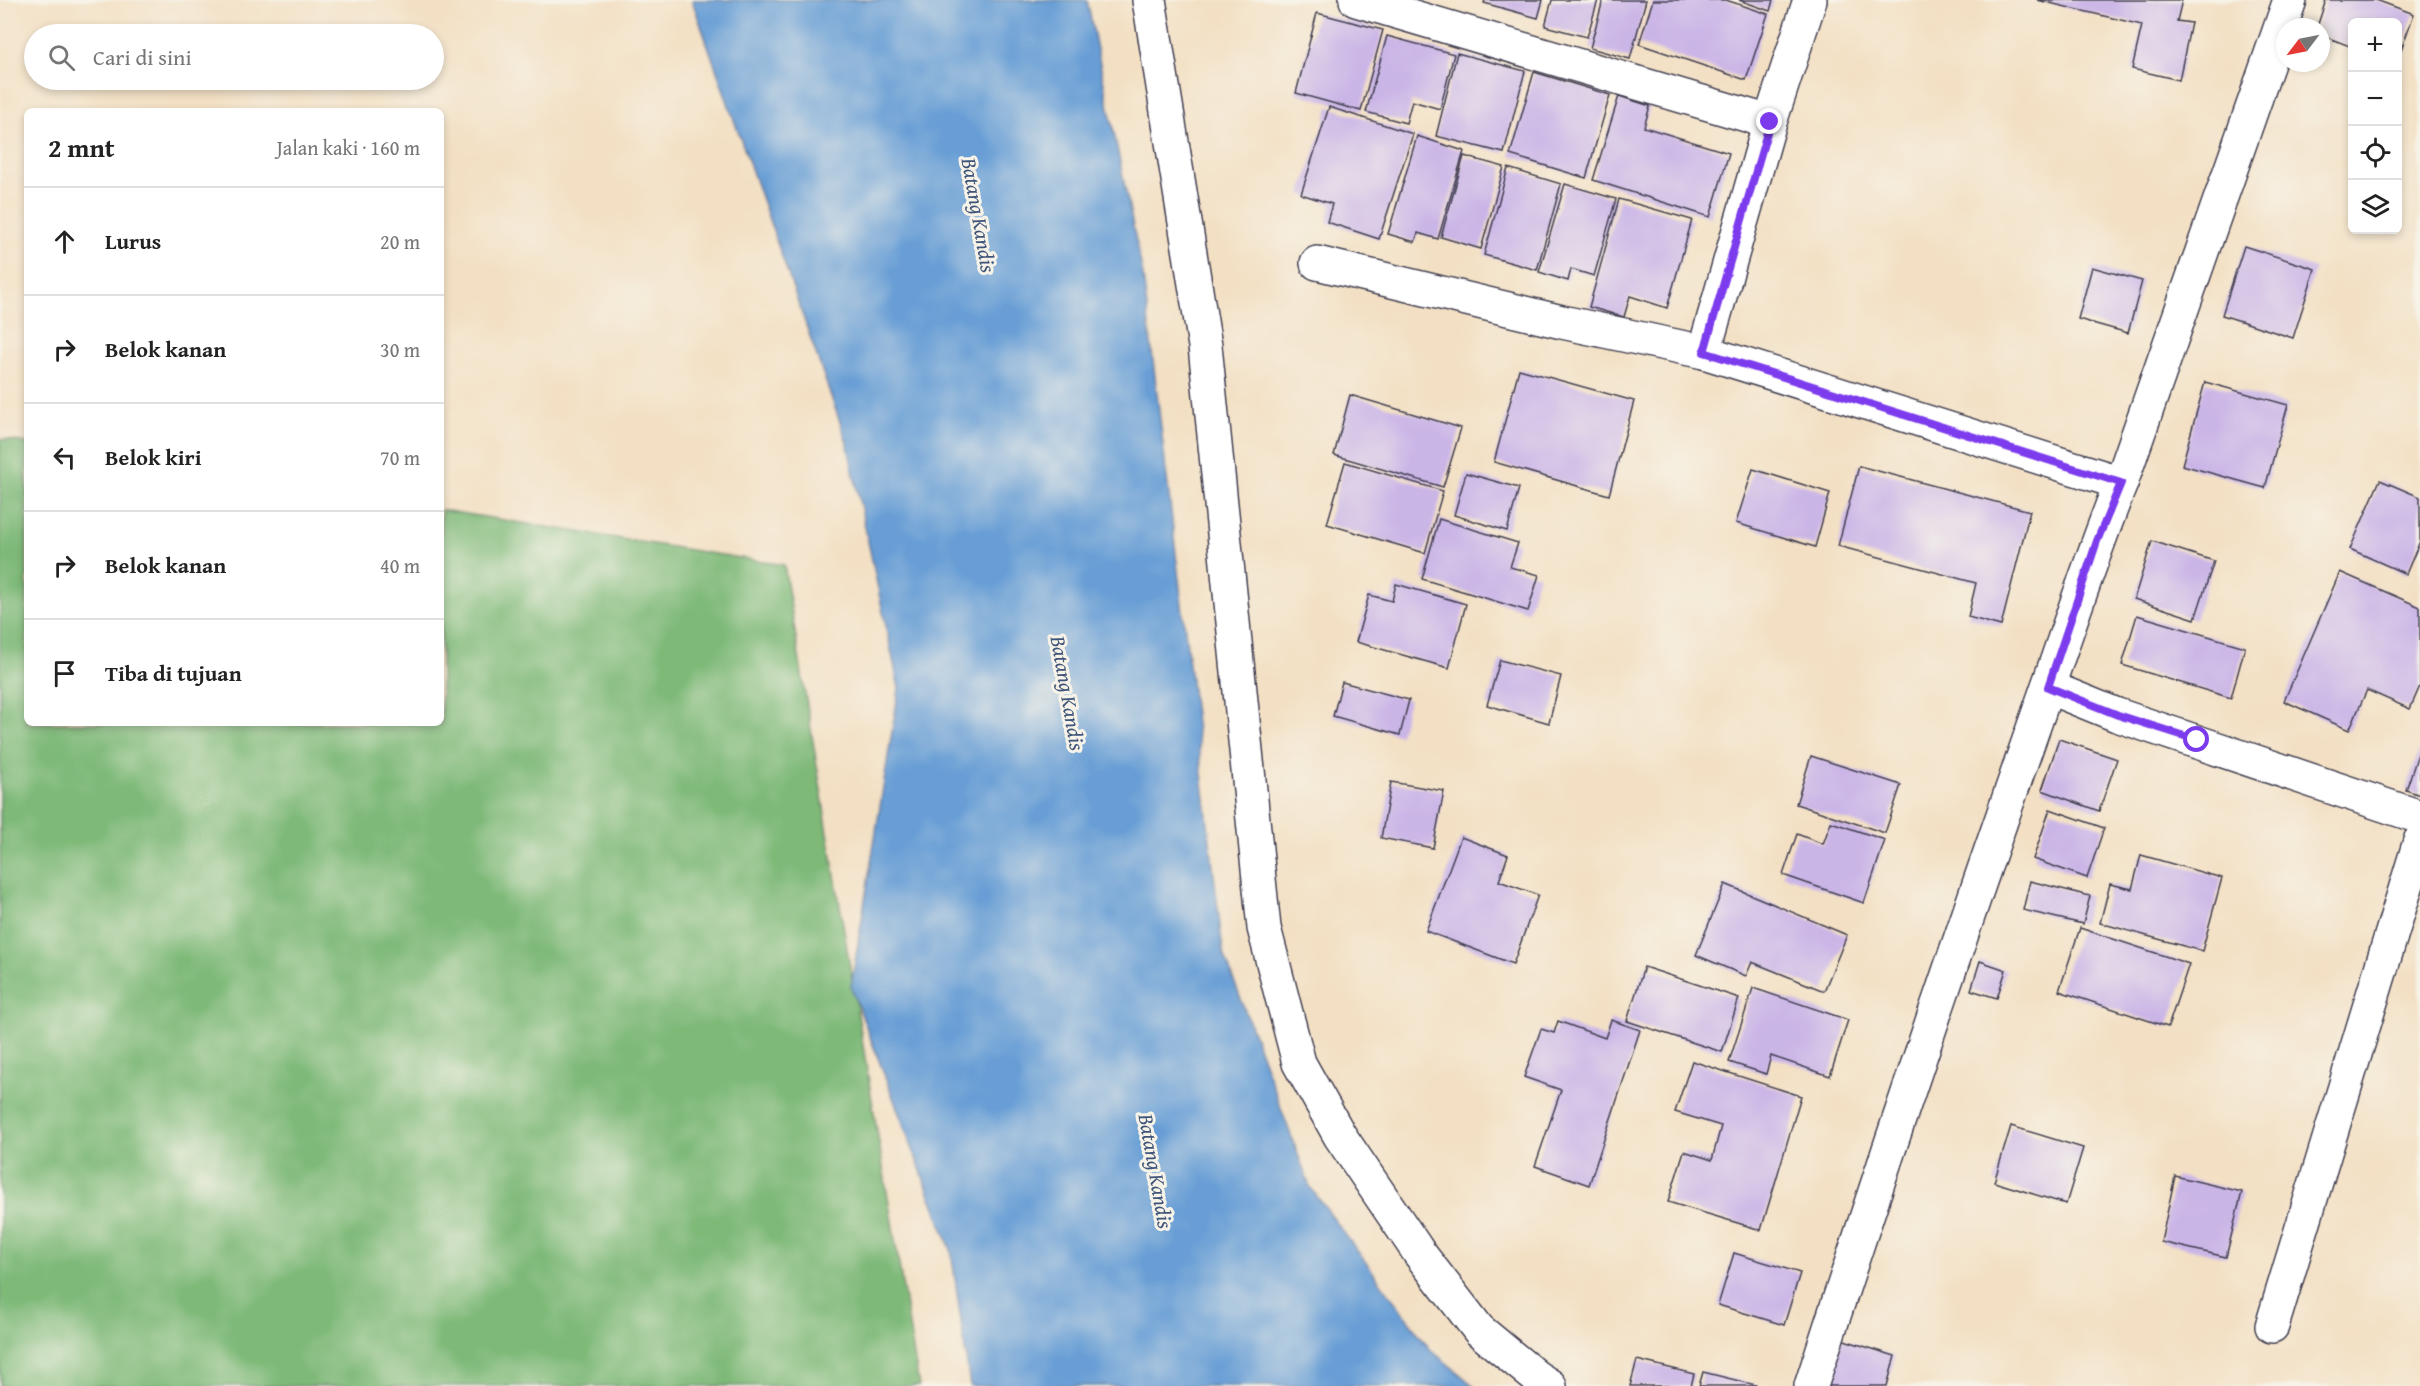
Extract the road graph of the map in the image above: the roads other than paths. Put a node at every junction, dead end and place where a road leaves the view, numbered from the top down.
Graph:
1 (1149, 0) edge
2 (1356, 0) edge
3 (1810, 0) edge
4 (2290, 0) edge
5 (1770, 122) junction
6 (1317, 263) dead end
7 (1704, 352) junction
8 (2121, 483) junction
9 (2048, 687) junction
10 (2420, 817) edge
11 (2420, 841) edge
12 (2272, 1326) dead end
13 (1550, 1386) edge
14 (1811, 1386) edge

1 - 13 street
2 - 5 street
3 - 5 street
4 - 8 street
5 - 7 street
6 - 7 street
7 - 8 street
8 - 9 street
9 - 10 street
9 - 14 street
11 - 12 street

